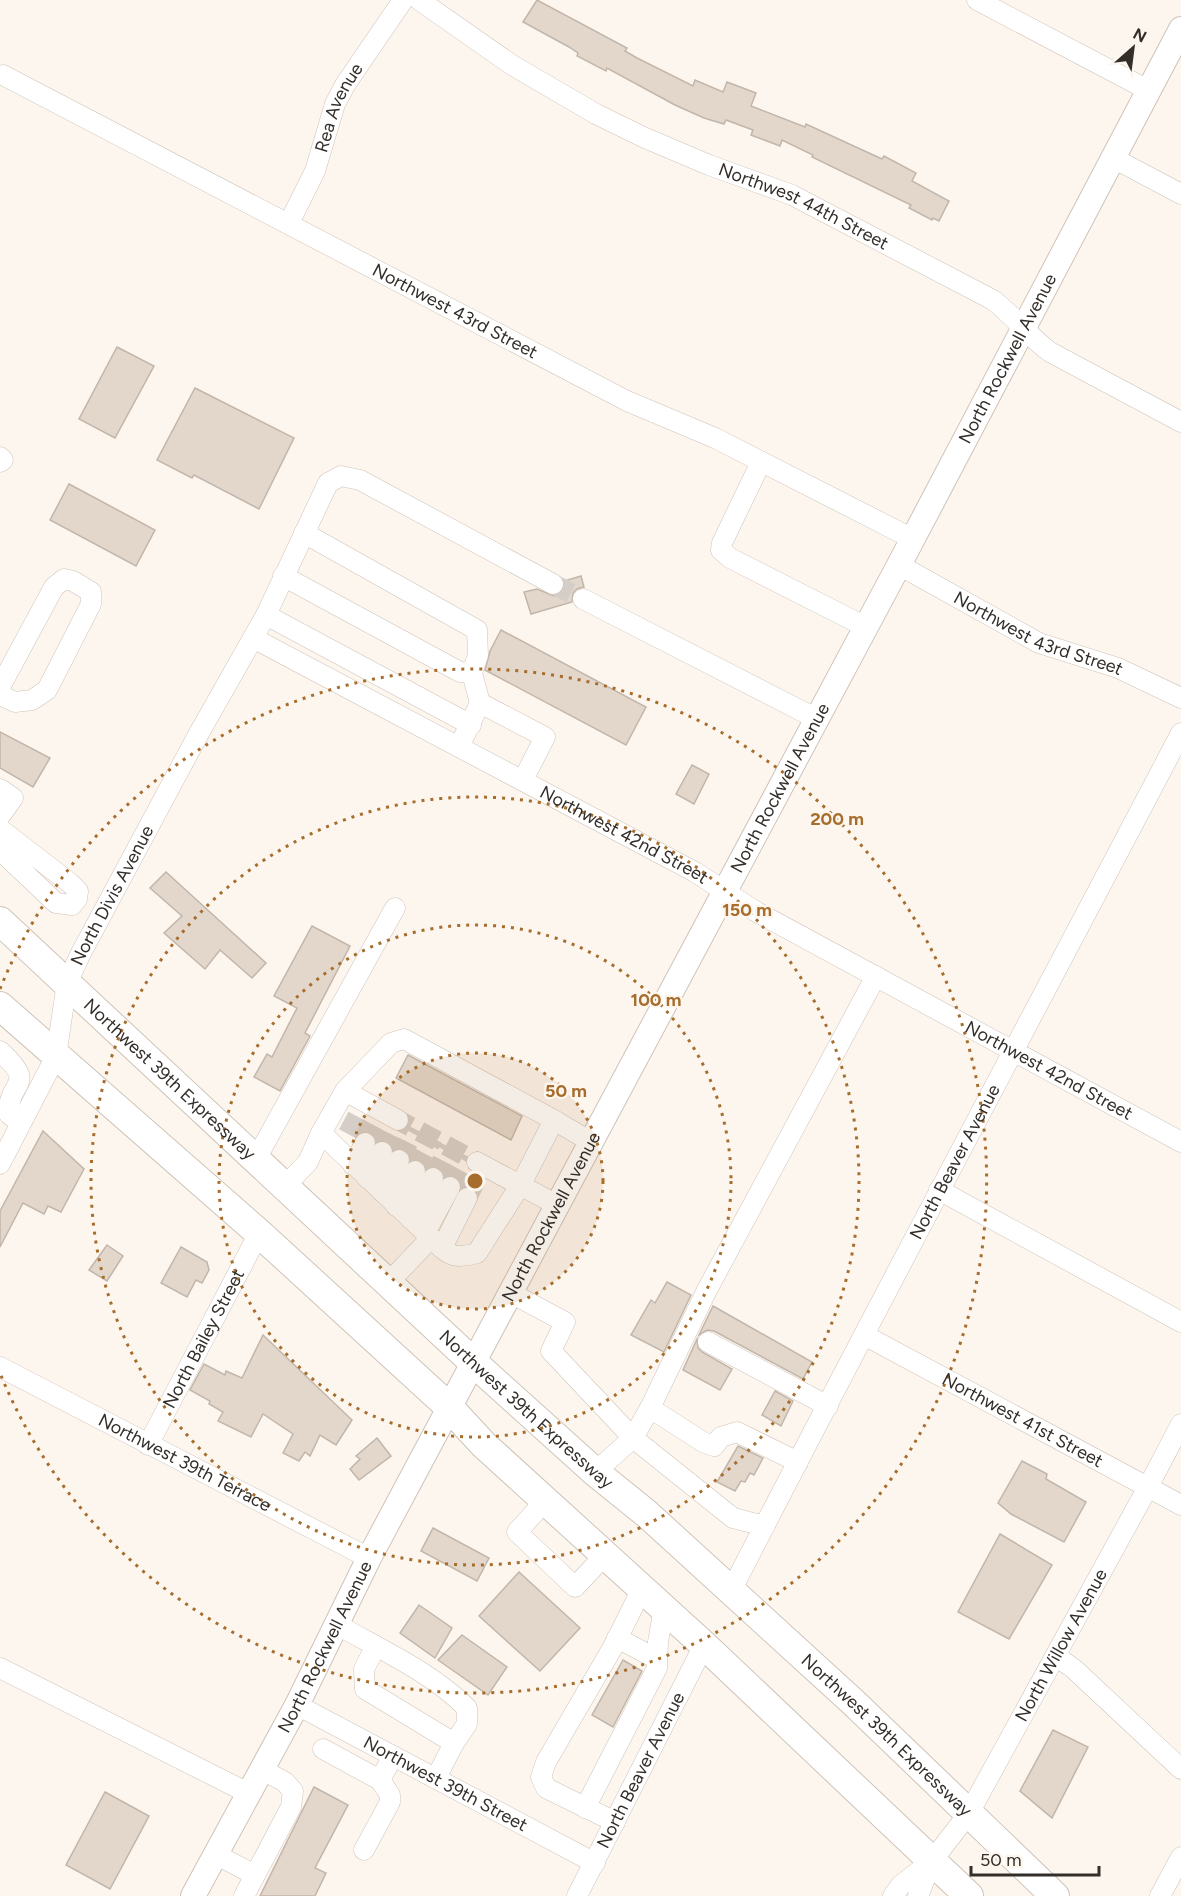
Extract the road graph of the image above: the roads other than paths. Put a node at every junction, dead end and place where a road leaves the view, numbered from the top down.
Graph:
1 (403, 0) edge
2 (418, 0) edge
3 (977, 0) edge
4 (1181, 29) edge
5 (3, 75) dead end
6 (1148, 90) junction
7 (1113, 158) junction
8 (1181, 194) edge
9 (289, 223) junction
10 (1023, 328) junction
11 (1181, 422) edge
12 (761, 462) junction
13 (304, 533) junction
14 (913, 539) junction
15 (899, 565) junction
16 (283, 576) junction
17 (553, 584) tunnel mouth
18 (583, 599) tunnel mouth
19 (266, 615) junction
20 (866, 627) junction
21 (254, 638) junction
22 (377, 675) junction
23 (0, 687) edge
24 (476, 687) junction
25 (0, 695) edge
26 (365, 698) junction
27 (1181, 699) edge
28 (817, 719) junction
29 (471, 725) junction
30 (1181, 733) edge
31 (459, 747) junction
32 (523, 780) junction
33 (0, 789) edge
34 (0, 816) edge
35 (0, 829) edge
36 (0, 850) edge
37 (724, 891) junction
38 (395, 908) dead end
39 (0, 921) edge
40 (876, 976) junction
41 (67, 983) junction
42 (0, 1006) edge
43 (0, 1051) edge
44 (1014, 1051) junction
45 (56, 1056) junction
46 (345, 1091) junction
47 (376, 1114) dead end
48 (554, 1119) junction
49 (21, 1123) junction
50 (321, 1133) junction
51 (591, 1142) junction
52 (1181, 1142) edge
53 (256, 1159) junction
54 (391, 1159) junction
55 (0, 1164) edge
56 (480, 1166) tunnel mouth
57 (360, 1172) junction
58 (521, 1184) junction
59 (285, 1186) junction
60 (939, 1190) junction
61 (467, 1197) tunnel mouth
62 (557, 1205) junction
63 (396, 1206) junction
64 (259, 1233) junction
65 (433, 1240) junction
66 (388, 1283) junction
67 (511, 1293) junction
68 (1181, 1322) edge
69 (864, 1335) junction
70 (708, 1342) dead end
71 (474, 1362) junction
72 (0, 1367) edge
73 (828, 1406) junction
74 (449, 1407) junction
75 (650, 1408) junction
76 (1181, 1424) edge
77 (633, 1438) junction
78 (148, 1445) junction
79 (798, 1462) junction
80 (595, 1472) junction
81 (1148, 1488) junction
82 (545, 1501) junction
83 (1181, 1505) edge
84 (765, 1526) junction
85 (604, 1555) junction
86 (369, 1558) junction
87 (642, 1589) junction
88 (731, 1591) junction
89 (664, 1608) junction
90 (336, 1624) junction
91 (617, 1638) junction
92 (704, 1645) junction
93 (376, 1647) junction
94 (1056, 1656) junction
95 (657, 1659) junction
96 (0, 1668) edge
97 (297, 1704) junction
98 (628, 1724) junction
99 (657, 1739) junction
100 (454, 1743) junction
101 (323, 1749) dead end
102 (393, 1756) junction
103 (261, 1769) junction
104 (1181, 1769) edge
105 (436, 1778) junction
106 (380, 1780) junction
107 (248, 1793) junction
108 (585, 1808) junction
109 (969, 1813) junction
110 (615, 1822) junction
111 (364, 1850) dead end
112 (215, 1854) junction
113 (1181, 1857) edge
114 (932, 1860) junction
115 (595, 1863) junction
116 (255, 1875) junction
117 (193, 1896) edge
118 (244, 1896) edge
119 (577, 1896) edge
120 (893, 1896) edge
121 (918, 1896) edge
122 (969, 1896) edge
123 (1055, 1896) edge
124 (1160, 1896) edge

1 - 9 street, Rea Avenue
2 - 10 street, Northwest 44th Street
3 - 6 street
4 - 6 main road, North Rockwell Avenue
5 - 9 street, Northwest 43rd Street
6 - 7 main road, North Rockwell Avenue
7 - 8 street
7 - 10 main road, North Rockwell Avenue
9 - 12 street, Northwest 43rd Street
10 - 11 street, Northwest 44th Street
10 - 14 main road, North Rockwell Avenue
12 - 14 street, Northwest 43rd Street
12 - 20 street
13 - 16 street, North Divis Avenue
13 - 17 street, North Divis Avenue
13 - 24 street
14 - 15 main road, North Rockwell Avenue
15 - 20 main road, North Rockwell Avenue
15 - 27 street, Northwest 43rd Street
16 - 19 street, North Divis Avenue
16 - 24 street
18 - 28 street
19 - 21 street, North Divis Avenue
19 - 22 street
20 - 28 main road, North Rockwell Avenue
21 - 26 street, Northwest 42nd Street
21 - 41 street, North Divis Avenue
22 - 26 street
22 - 29 street
23 - 25 street
24 - 29 street
24 - 32 street
26 - 31 street, Northwest 42nd Street
28 - 37 main road, North Rockwell Avenue
29 - 31 street
30 - 44 street, North Beaver Avenue
31 - 32 street, Northwest 42nd Street
32 - 37 street, Northwest 42nd Street
33 - 34 street
35 - 36 street
37 - 40 street, Northwest 42nd Street
37 - 51 main road, North Rockwell Avenue
38 - 53 street
39 - 41 highway, Northwest 39th Expressway
40 - 44 street, Northwest 42nd Street
40 - 75 street
41 - 45 street, North Divis Avenue
41 - 53 highway, Northwest 39th Expressway
42 - 45 highway
43 - 49 street
44 - 52 street, Northwest 42nd Street
44 - 60 street, North Beaver Avenue
45 - 49 street, North Divis Avenue
45 - 64 highway
46 - 47 street
46 - 48 street
46 - 50 street
48 - 51 street
48 - 58 street
49 - 55 street, North Divis Avenue
50 - 54 street
50 - 59 street
51 - 62 main road, North Rockwell Avenue
53 - 59 highway, Northwest 39th Expressway
54 - 57 street
54 - 57 street
54 - 63 street
54 - 63 street
54 - 65 street
56 - 58 street
57 - 63 street
58 - 62 street
58 - 65 street
59 - 66 highway, Northwest 39th Expressway
60 - 68 street
60 - 69 street, North Beaver Avenue
61 - 65 street
62 - 67 main road, North Rockwell Avenue
63 - 65 street
64 - 74 highway
64 - 78 street, North Bailey Street
65 - 66 street
66 - 71 highway, Northwest 39th Expressway
67 - 71 main road, North Rockwell Avenue
67 - 77 street
69 - 73 street, North Beaver Avenue
69 - 81 street, Northwest 41st Street
70 - 73 street
71 - 74 main road, North Rockwell Avenue
71 - 80 highway, Northwest 39th Expressway
72 - 78 street, Northwest 39th Terrace
73 - 79 street, North Beaver Avenue
74 - 82 highway
74 - 86 main road, North Rockwell Avenue
75 - 77 street
75 - 79 street
76 - 81 street, North Willow Avenue
77 - 80 street
77 - 84 street
78 - 86 street, Northwest 39th Terrace
79 - 84 street, North Beaver Avenue
80 - 88 highway, Northwest 39th Expressway
81 - 83 street, Northwest 41st Street
81 - 94 street, North Willow Avenue
82 - 85 highway
82 - 85 street
84 - 88 street, North Beaver Avenue
85 - 87 highway
86 - 90 main road, North Rockwell Avenue
87 - 89 highway
87 - 91 street
88 - 109 highway, Northwest 39th Expressway
89 - 92 highway
89 - 95 street
90 - 93 street
90 - 97 main road, North Rockwell Avenue
91 - 95 street
91 - 108 street
92 - 99 street, North Beaver Avenue
92 - 114 highway
93 - 100 street
93 - 100 street
94 - 104 street
94 - 109 street, North Willow Avenue
95 - 98 street
96 - 107 street
97 - 102 street, Northwest 39th Street
97 - 103 main road, North Rockwell Avenue
98 - 99 street
98 - 108 street
99 - 110 street, North Beaver Avenue
100 - 105 street
101 - 106 street
102 - 105 street, Northwest 39th Street
102 - 106 street
103 - 107 main road, North Rockwell Avenue
103 - 116 street
105 - 115 street, Northwest 39th Street
106 - 111 street
107 - 112 main road, North Rockwell Avenue
108 - 110 street
109 - 114 street, North Willow Avenue
109 - 123 highway, Northwest 39th Expressway
110 - 115 street, North Beaver Avenue
112 - 116 street
112 - 117 main road, North Rockwell Avenue
113 - 124 street
114 - 120 street
114 - 121 street
114 - 122 highway
115 - 119 street, North Beaver Avenue
116 - 118 street

